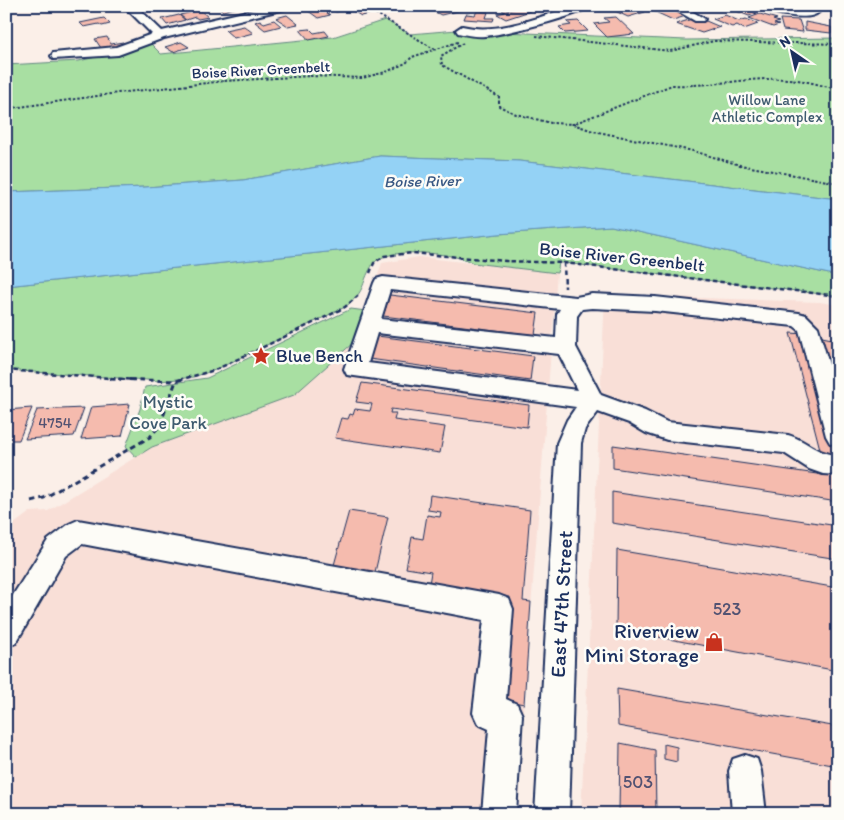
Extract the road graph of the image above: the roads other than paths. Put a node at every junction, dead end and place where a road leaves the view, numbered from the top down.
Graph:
1 (129, 6) edge
2 (285, 6) edge
3 (585, 6) edge
4 (674, 6) edge
5 (759, 6) edge
6 (813, 12) dead end
7 (699, 19) dead end
8 (465, 34) road end
9 (160, 35) junction
10 (57, 56) dead end
11 (576, 304) junction
12 (369, 325) junction
13 (566, 347) junction
14 (593, 401) junction
15 (838, 436) edge
16 (838, 465) edge
17 (6, 634) edge
18 (744, 771) dead end
19 (499, 814) edge
20 (552, 814) edge
21 (749, 814) edge

1 - 9 street
2 - 9 street
3 - 8 street
4 - 7 street
5 - 6 street
9 - 10 street
11 - 12 street
11 - 13 street
11 - 15 street
12 - 13 street
12 - 14 street
13 - 14 street
14 - 16 street
14 - 20 street, East 47th Street
17 - 19 street
18 - 21 street

